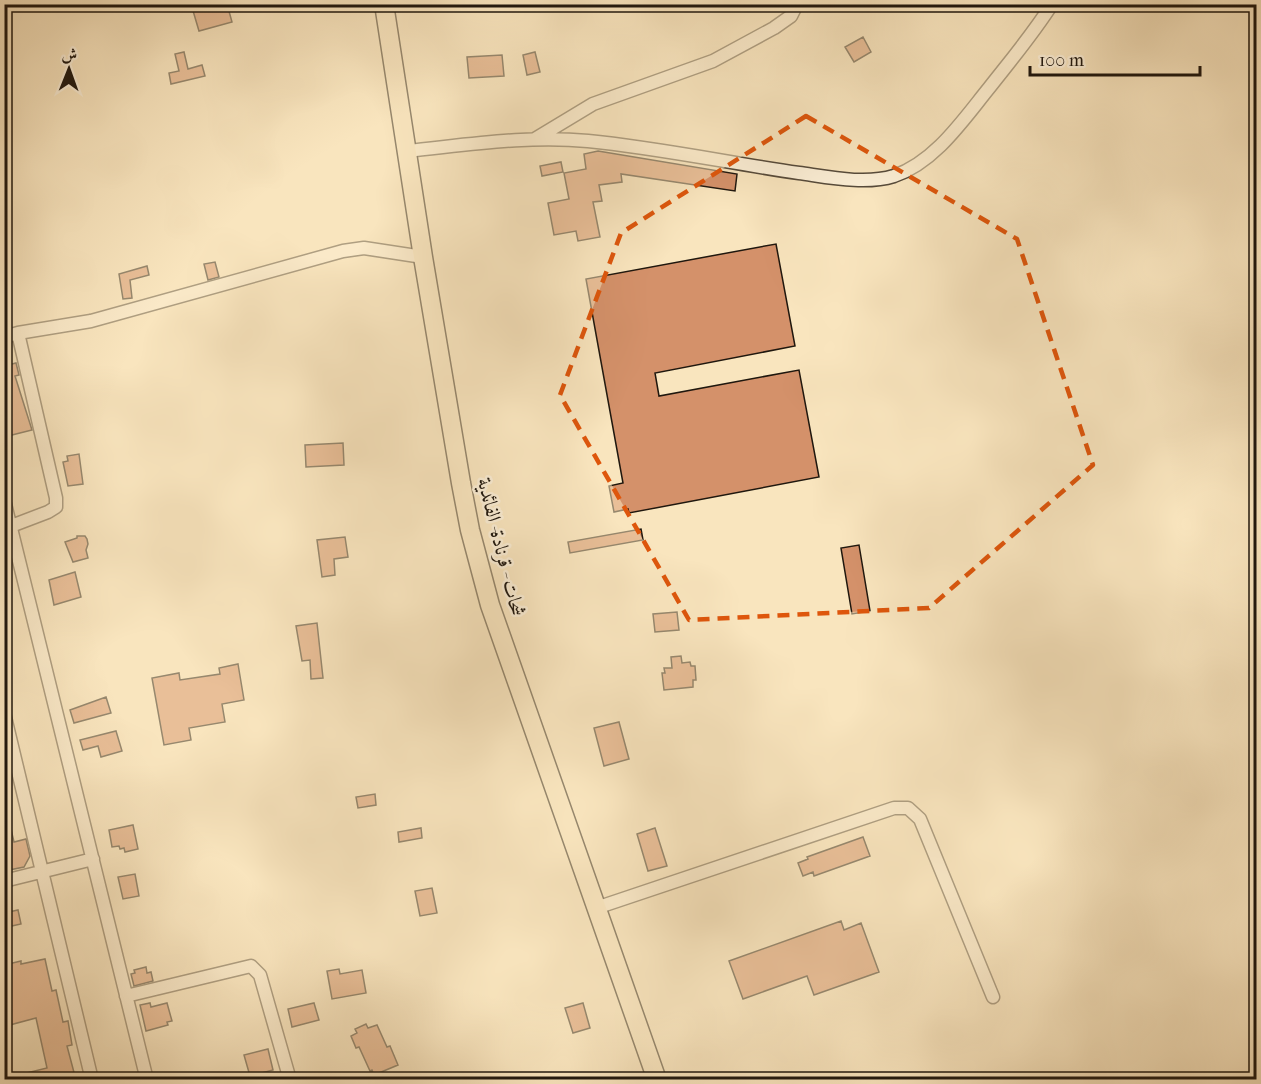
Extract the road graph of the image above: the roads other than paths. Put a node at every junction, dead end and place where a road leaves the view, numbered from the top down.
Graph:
1 (384, 4) edge
2 (797, 4) edge
3 (1052, 4) edge
4 (535, 139) junction
5 (407, 151) junction
6 (423, 257) junction
7 (18, 333) junction
8 (4, 337) edge
9 (4, 500) edge
10 (8, 527) edge
11 (4, 713) edge
12 (93, 859) junction
13 (42, 872) junction
14 (4, 881) edge
15 (596, 908) junction
16 (126, 996) junction
17 (993, 997) dead end
18 (4, 1073) edge
19 (6, 1080) edge
20 (92, 1080) edge
21 (147, 1080) edge
22 (290, 1080) edge
23 (657, 1080) edge

1 - 5 main road, شحات - قرنادة- الفائدية
2 - 4 street
3 - 4 street
4 - 5 street
5 - 6 main road, شحات - قرنادة- الفائدية
6 - 7 street
6 - 15 main road, شحات - قرنادة- الفائدية
7 - 8 street
7 - 10 street
9 - 10 street
10 - 12 street
11 - 13 street
12 - 13 street
12 - 16 street
13 - 14 street
13 - 20 street
15 - 17 street
15 - 23 main road, شحات - قرنادة- الفائدية
16 - 21 street
16 - 22 street
18 - 19 street

